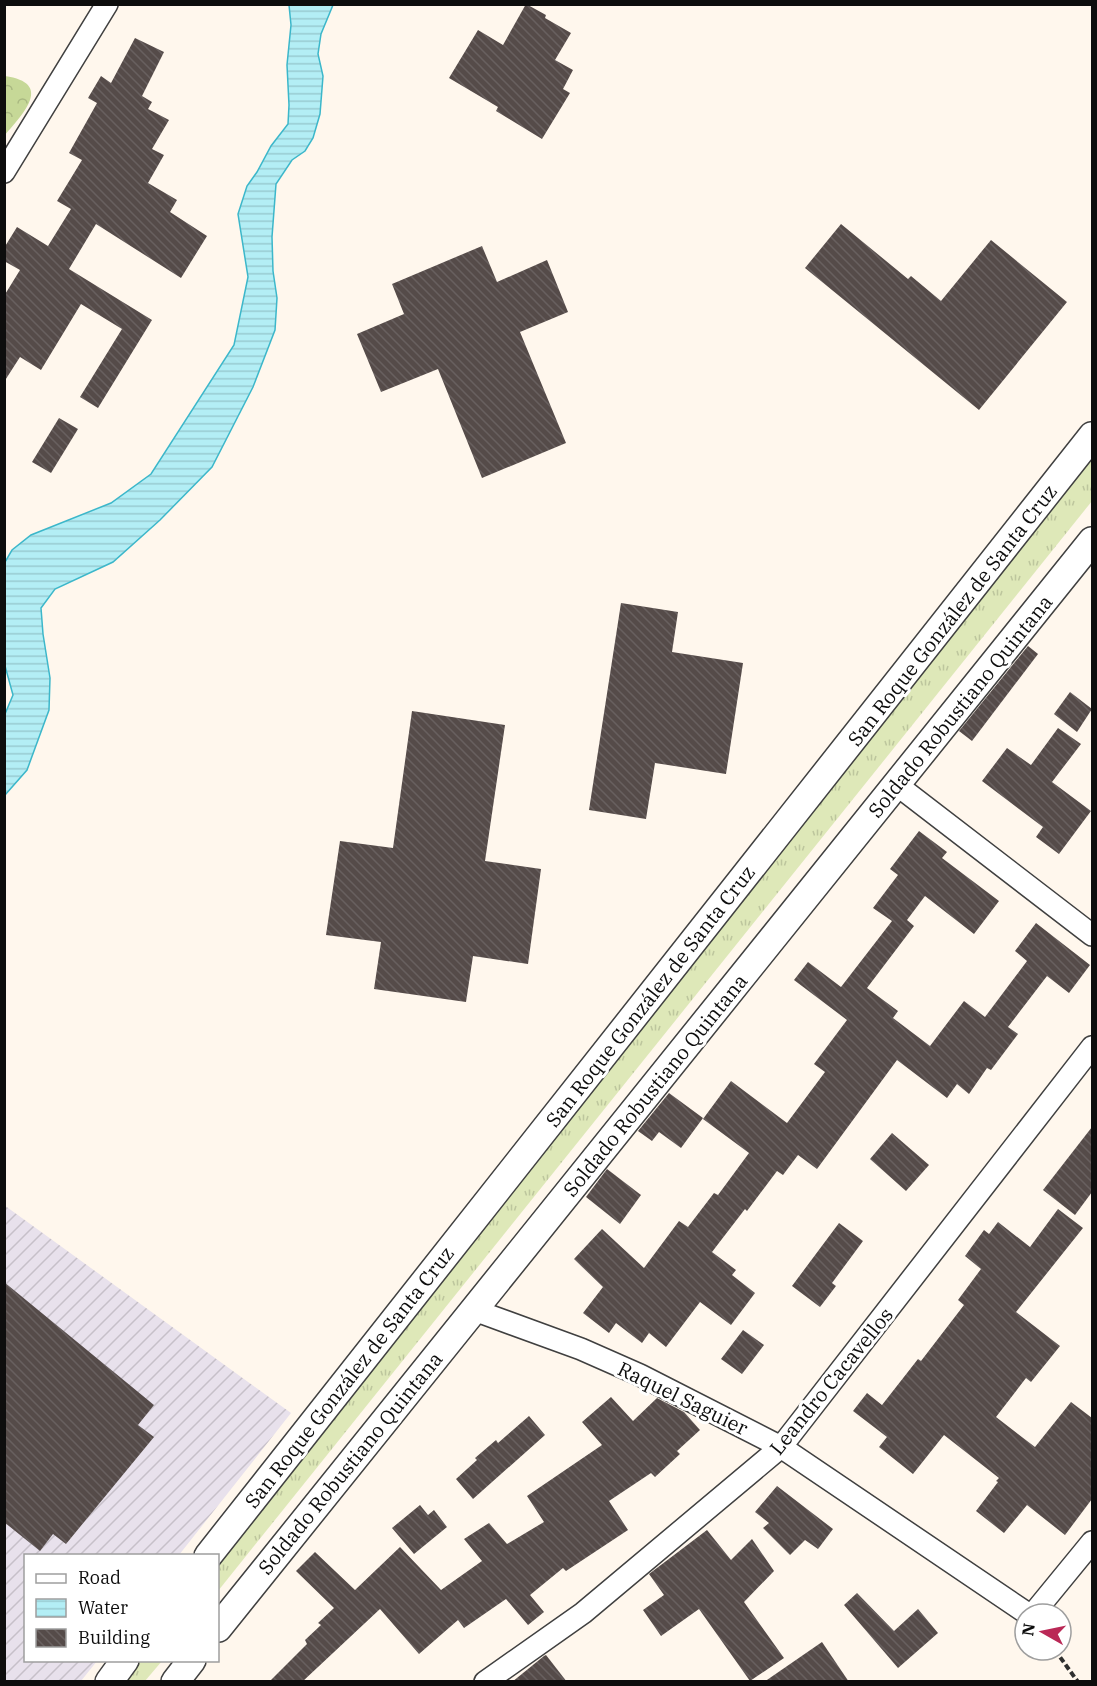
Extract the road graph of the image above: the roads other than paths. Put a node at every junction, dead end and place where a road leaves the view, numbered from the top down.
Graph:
1 (107, 4) edge
2 (4, 172) edge
3 (1092, 436) edge
4 (1092, 542) edge
5 (897, 785) junction
6 (1092, 935) edge
7 (1092, 1047) edge
8 (474, 1310) junction
9 (781, 1447) junction
10 (1092, 1542) edge
11 (210, 1554) edge
12 (1043, 1602) edge
13 (1013, 1604) edge
14 (219, 1627) edge
15 (124, 1662) edge
16 (190, 1662) edge
17 (109, 1682) edge
18 (175, 1682) edge
19 (485, 1682) edge

1 - 2 street
3 - 11 street, San Roque González de Santa Cruz
4 - 5 street, Soldado Robustiano Quintana
5 - 6 street
5 - 8 street, Soldado Robustiano Quintana
7 - 9 street, Leandro Cacavellos
8 - 9 street, Raquel Saguier
8 - 14 street, Soldado Robustiano Quintana
9 - 13 street, Raquel Saguier
9 - 19 street, Leandro Cacavellos
10 - 12 street
15 - 17 street
16 - 18 street

